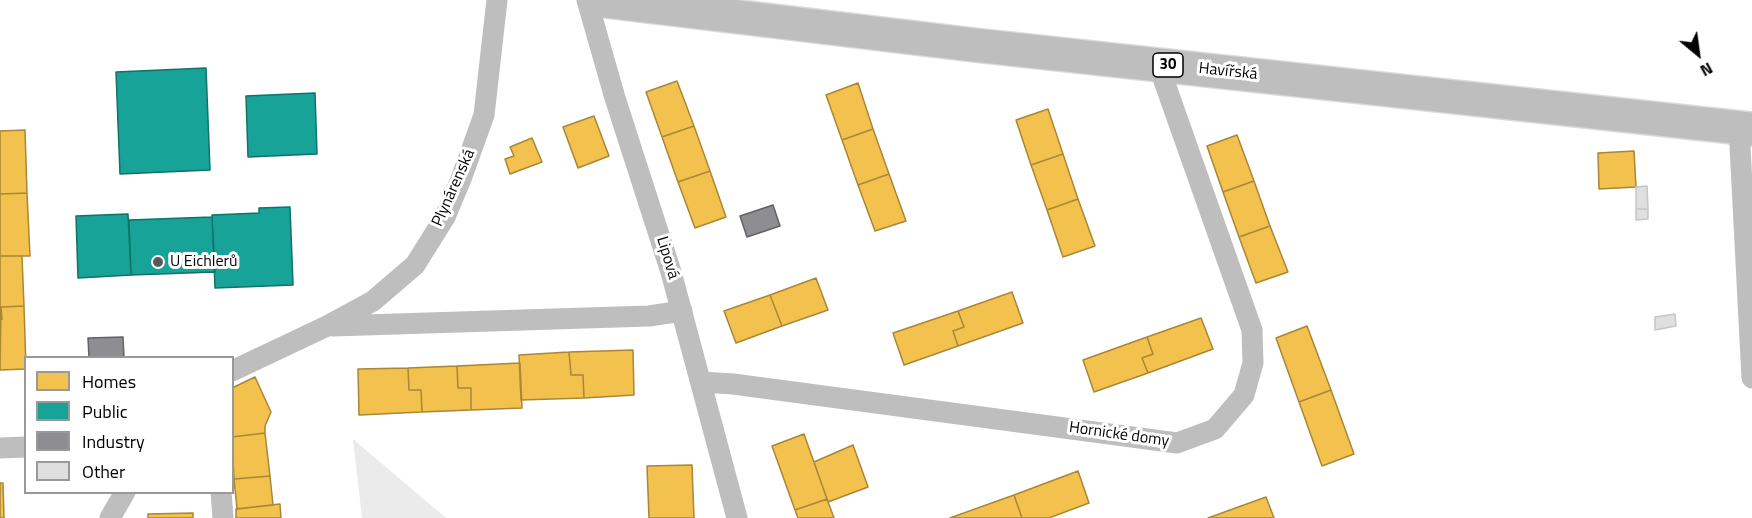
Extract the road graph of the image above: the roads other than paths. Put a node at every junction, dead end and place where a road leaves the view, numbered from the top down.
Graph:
1 (497, 0) edge
2 (587, 0) edge
3 (597, 0) edge
4 (1158, 64) junction
5 (1745, 128) edge
6 (682, 311) junction
7 (327, 326) junction
8 (234, 370) edge
9 (1752, 378) edge
10 (701, 382) junction
11 (24, 447) edge
12 (0, 448) edge
13 (124, 494) edge
14 (221, 494) edge
15 (110, 518) edge
16 (223, 518) edge
17 (737, 518) edge

1 - 7 street, Plynárenská
2 - 6 street, Lipová
3 - 4 main road, Havířská / 30
4 - 5 main road, Havířská / 30
4 - 10 street, Hornické domy
5 - 9 street
6 - 7 street, Plynárenská
6 - 10 street, Lipová
7 - 8 street, Plynárenská
10 - 17 street, Lipová
11 - 12 street
13 - 15 street
14 - 16 street

